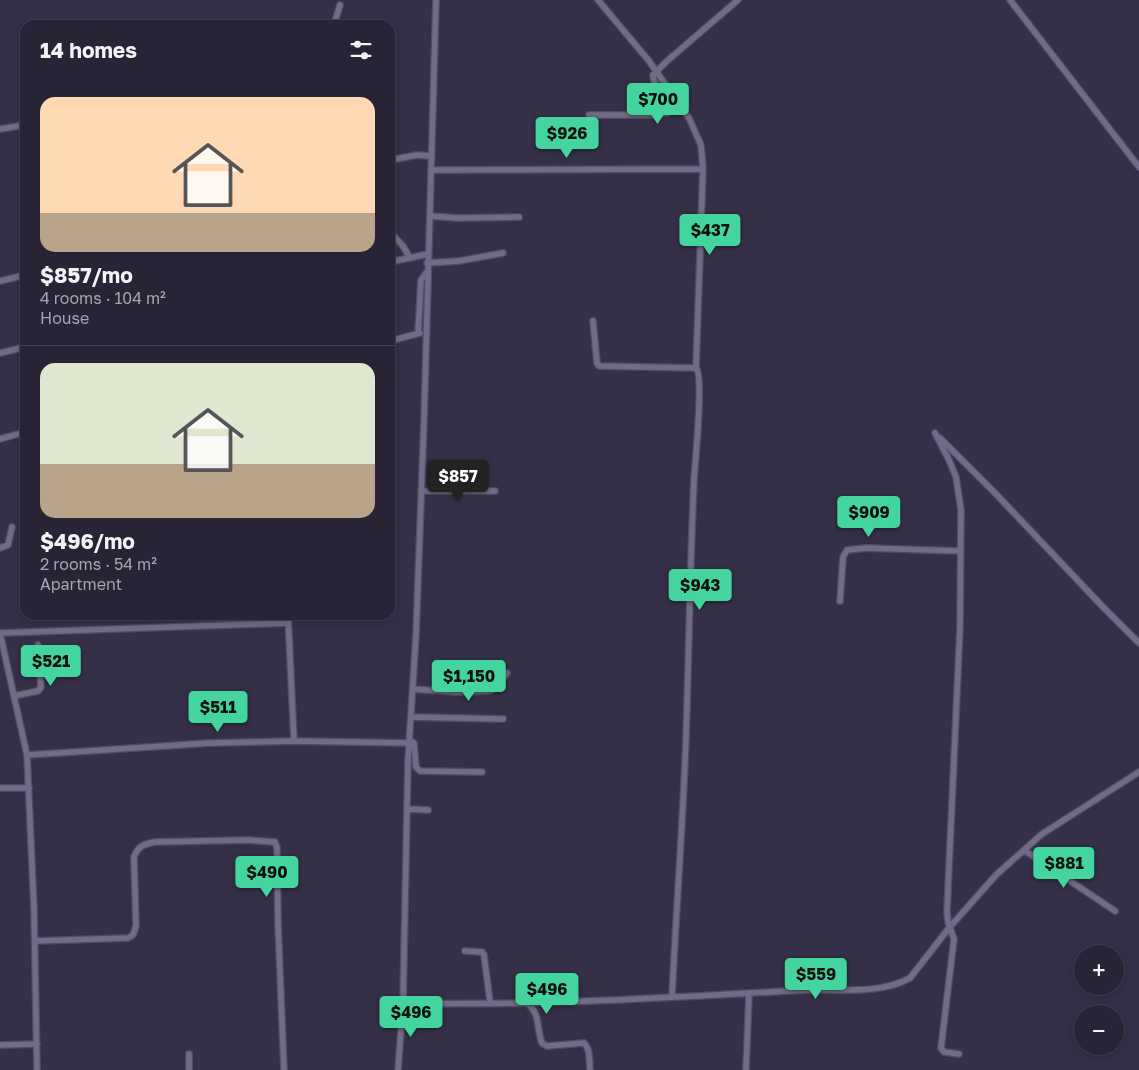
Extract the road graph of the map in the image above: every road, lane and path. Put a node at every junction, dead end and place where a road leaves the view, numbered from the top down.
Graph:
1 (436, 0) edge
2 (598, 0) edge
3 (738, 0) edge
4 (1010, 0) edge
5 (340, 5) dead end
6 (336, 20) edge
7 (656, 71) junction
8 (589, 115) dead end
9 (20, 125) edge
10 (0, 129) edge
11 (431, 156) junction
12 (395, 159) edge
13 (1139, 167) edge
14 (703, 168) junction
15 (431, 170) junction
16 (430, 216) junction
17 (519, 217) dead end
18 (395, 238) edge
19 (503, 253) dead end
20 (428, 254) junction
21 (410, 258) junction
22 (395, 261) edge
23 (428, 263) junction
24 (427, 272) junction
25 (20, 276) edge
26 (0, 281) edge
27 (593, 320) dead end
28 (427, 331) junction
29 (418, 333) junction
30 (395, 340) edge
31 (20, 348) edge
32 (0, 353) edge
33 (696, 368) junction
34 (20, 433) edge
35 (0, 439) edge
36 (421, 491) junction
37 (495, 491) dead end
38 (12, 527) dead end
39 (0, 548) edge
40 (960, 551) junction
41 (840, 602) dead end
42 (288, 623) joint
43 (0, 633) edge
44 (1139, 643) edge
45 (38, 644) dead end
46 (507, 673) dead end
47 (412, 689) junction
48 (14, 696) junction
49 (411, 717) junction
50 (503, 720) dead end
51 (294, 741) junction
52 (409, 741) junction
53 (27, 755) junction
54 (482, 772) dead end
55 (1139, 772) edge
56 (0, 788) edge
57 (29, 788) junction
58 (408, 809) junction
59 (428, 810) dead end
60 (1024, 850) junction
61 (1115, 911) dead end
62 (949, 928) junction
63 (34, 941) junction
64 (465, 951) dead end
65 (749, 994) junction
66 (672, 998) junction
67 (490, 1002) junction
68 (527, 1003) junction
69 (403, 1004) junction
70 (37, 1044) junction
71 (0, 1045) edge
72 (190, 1054) dead end
73 (959, 1054) dead end
74 (38, 1070) edge
75 (189, 1070) edge
76 (284, 1070) edge
77 (398, 1070) edge
78 (590, 1070) edge
79 (746, 1070) edge

1 - 11 street
2 - 7 street
3 - 7 street
4 - 13 street
5 - 6 street
7 - 8 street
7 - 14 street
9 - 10 street
11 - 12 street
11 - 15 street
14 - 15 street
14 - 33 street
15 - 16 street
16 - 17 street
16 - 20 street
18 - 21 street
19 - 23 street
20 - 21 street
20 - 23 street
21 - 22 street
23 - 24 street
24 - 28 street
24 - 29 street
25 - 26 street
27 - 33 street
28 - 29 street
28 - 36 street
29 - 30 street
31 - 32 street
33 - 66 street
34 - 35 street
36 - 37 street
36 - 47 street
38 - 39 street
40 - 41 street
40 - 44 street
40 - 62 street
42 - 43 street
42 - 51 street
43 - 48 street
45 - 48 street
46 - 47 street
47 - 49 street
48 - 53 street
49 - 50 street
49 - 52 street
51 - 52 street
51 - 53 street
52 - 54 street
52 - 58 street
53 - 57 street
55 - 60 street
56 - 57 street
57 - 63 street
58 - 59 street
58 - 69 street
60 - 61 street
60 - 62 street
62 - 65 street
62 - 73 street
63 - 70 street
63 - 76 street
64 - 67 street
65 - 66 street
65 - 79 street
66 - 68 street
67 - 68 street
67 - 69 street
68 - 78 street
69 - 77 street
70 - 71 street
70 - 74 street
72 - 75 street

